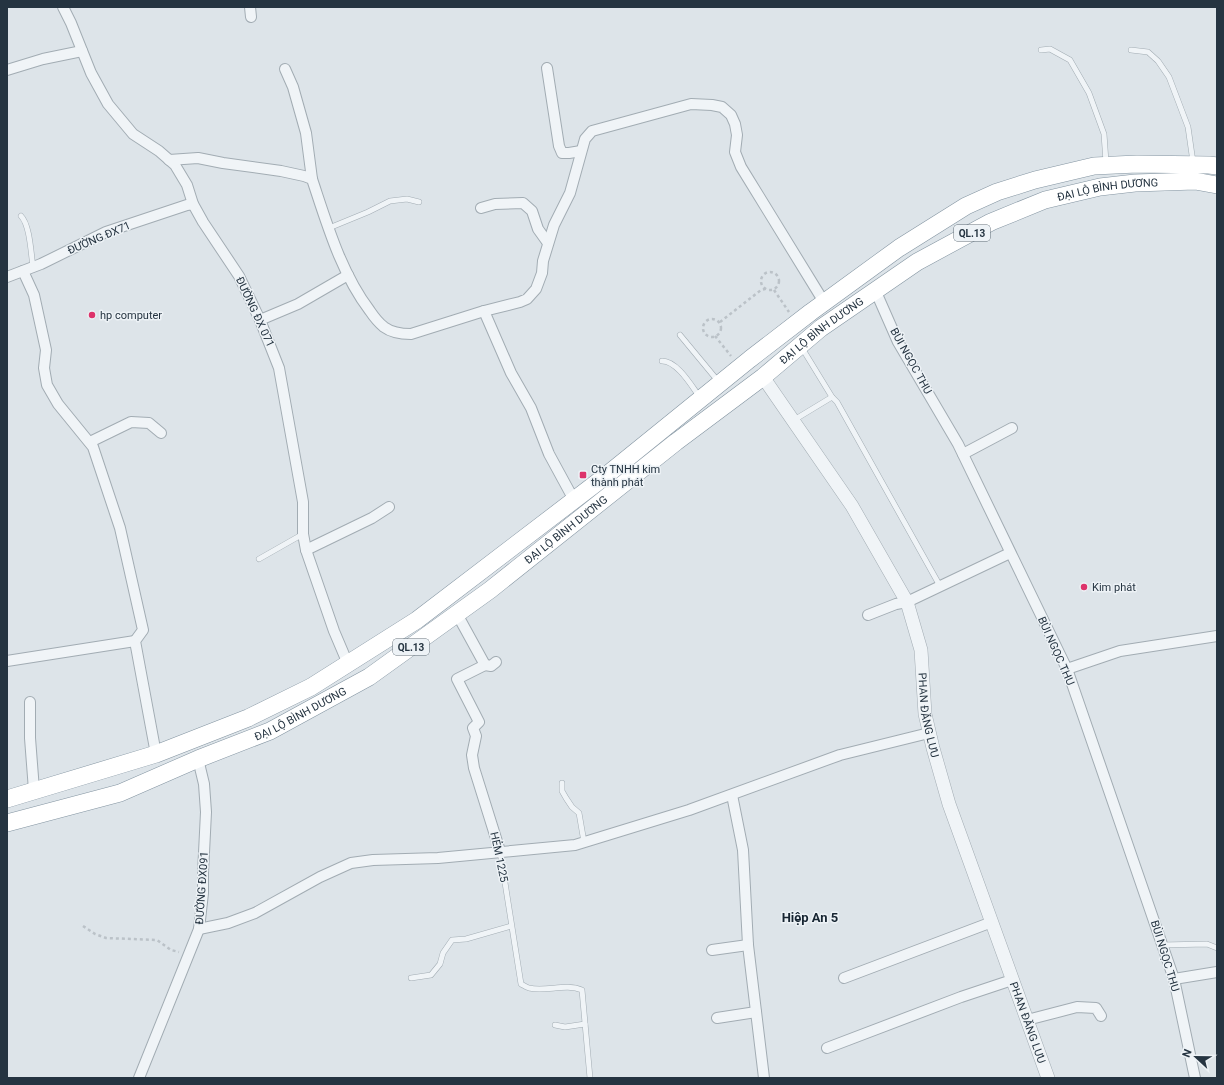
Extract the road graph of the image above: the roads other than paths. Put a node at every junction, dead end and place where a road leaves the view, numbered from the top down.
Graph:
1 (63, 7) edge
2 (1041, 50) dead end
3 (1131, 50) dead end
4 (82, 51) junction
5 (547, 68) dead end
6 (285, 69) dead end
7 (7, 70) edge
8 (581, 151) junction
9 (169, 160) junction
10 (1106, 165) junction
11 (1194, 165) junction
12 (1217, 166) edge
13 (312, 179) junction
14 (1217, 185) edge
15 (419, 202) dead end
16 (194, 204) junction
17 (481, 208) dead end
18 (21, 216) dead end
19 (329, 228) junction
20 (548, 243) junction
21 (33, 267) junction
22 (23, 271) junction
23 (348, 275) junction
24 (7, 277) edge
25 (876, 292) junction
26 (824, 302) junction
27 (484, 311) junction
28 (260, 320) junction
29 (680, 335) dead end
30 (801, 345) junction
31 (662, 361) dead end
32 (763, 377) junction
33 (720, 384) junction
34 (832, 397) junction
35 (701, 399) junction
36 (793, 421) junction
37 (1012, 428) dead end
38 (161, 433) dead end
39 (90, 442) junction
40 (963, 454) junction
41 (574, 500) junction
42 (390, 507) dead end
43 (303, 534) junction
44 (306, 550) junction
45 (1010, 553) junction
46 (259, 559) dead end
47 (940, 586) junction
48 (907, 602) junction
49 (457, 614) junction
50 (868, 615) dead end
51 (1217, 636) edge
52 (135, 641) junction
53 (7, 661) edge
54 (496, 662) dead end
55 (348, 664) junction
56 (485, 665) junction
57 (1067, 669) junction
58 (30, 702) dead end
59 (929, 733) junction
60 (156, 754) junction
61 (198, 759) junction
62 (562, 783) dead end
63 (34, 790) junction
64 (732, 795) junction
65 (7, 798) edge
66 (7, 823) edge
67 (584, 842) junction
68 (500, 851) junction
69 (992, 922) junction
70 (511, 926) junction
71 (199, 929) junction
72 (748, 945) junction
73 (1162, 946) junction
74 (1217, 948) edge
75 (712, 950) dead end
76 (1217, 972) edge
77 (411, 978) dead end
78 (844, 978) dead end
79 (1012, 980) junction
80 (1174, 980) junction
81 (756, 1012) junction
82 (1101, 1016) dead end
83 (717, 1018) dead end
84 (1027, 1020) junction
85 (585, 1024) junction
86 (555, 1025) dead end
87 (827, 1048) dead end
88 (139, 1078) edge
89 (590, 1078) edge
90 (764, 1078) edge
91 (1048, 1078) edge
92 (1195, 1078) edge

1 - 4 street, ĐƯỜNG ĐX 071
2 - 10 lane
3 - 11 lane
4 - 7 street
4 - 9 street, ĐƯỜNG ĐX 071
5 - 8 street
6 - 13 street
8 - 20 street
8 - 26 street
9 - 13 street
9 - 16 street, ĐƯỜNG ĐX 071
10 - 11 highway, ĐẠI LỘ BÌNH DƯƠNG / QL.13
10 - 26 highway, ĐẠI LỘ BÌNH DƯƠNG / QL.13
11 - 12 highway, ĐẠI LỘ BÌNH DƯƠNG / QL.13
13 - 19 street
14 - 25 highway, ĐẠI LỘ BÌNH DƯƠNG / QL.13
15 - 19 lane
16 - 21 street, ĐƯỜNG ĐX71
16 - 28 street, ĐƯỜNG ĐX 071
17 - 20 street
18 - 21 lane
19 - 23 street
20 - 27 street
21 - 22 street, ĐƯỜNG ĐX71
22 - 24 street, ĐƯỜNG ĐX71
22 - 39 street
23 - 27 street
23 - 28 street
25 - 30 highway, ĐẠI LỘ BÌNH DƯƠNG / QL.13
25 - 40 street, BÙI NGỌC THU
26 - 33 highway, ĐẠI LỘ BÌNH DƯƠNG / QL.13
27 - 41 street
28 - 43 street, ĐƯỜNG ĐX 071
29 - 33 lane
30 - 32 highway, ĐẠI LỘ BÌNH DƯƠNG / QL.13
30 - 34 lane
31 - 35 lane
32 - 36 street, PHAN ĐĂNG LƯU
32 - 49 highway, ĐẠI LỘ BÌNH DƯƠNG / QL.13
33 - 35 highway, ĐẠI LỘ BÌNH DƯƠNG / QL.13
34 - 36 lane
34 - 47 lane
35 - 41 highway, ĐẠI LỘ BÌNH DƯƠNG / QL.13
36 - 48 street, PHAN ĐĂNG LƯU
37 - 40 street
38 - 39 street
39 - 52 street
40 - 45 street, BÙI NGỌC THU
41 - 55 highway, ĐẠI LỘ BÌNH DƯƠNG / QL.13
42 - 44 street
43 - 44 street, ĐƯỜNG ĐX 071
43 - 46 lane
44 - 55 street, ĐƯỜNG ĐX 071
45 - 47 street
45 - 57 street, BÙI NGỌC THU
47 - 48 street
48 - 50 street
48 - 59 street, PHAN ĐĂNG LƯU
49 - 56 street
49 - 61 highway, ĐẠI LỘ BÌNH DƯƠNG / QL.13
51 - 57 street
52 - 53 street
52 - 60 street
54 - 56 street
55 - 60 highway, ĐẠI LỘ BÌNH DƯƠNG / QL.13
56 - 68 street, HẺM 1225
57 - 73 street, BÙI NGỌC THU
58 - 63 street
59 - 64 street
59 - 69 street, PHAN ĐĂNG LƯU
60 - 63 highway, ĐẠI LỘ BÌNH DƯƠNG / QL.13
61 - 66 highway, ĐẠI LỘ BÌNH DƯƠNG / QL.13
61 - 71 street, ĐƯỜNG ĐX091
62 - 67 lane
63 - 65 highway, ĐẠI LỘ BÌNH DƯƠNG / QL.13
64 - 67 street
64 - 72 street
67 - 68 street
68 - 70 lane, HẺM 1225
68 - 71 street
69 - 78 street
69 - 79 street, PHAN ĐĂNG LƯU
70 - 77 lane
70 - 85 lane, HẺM 1225
71 - 88 street, ĐƯỜNG ĐX091
72 - 75 street
72 - 81 street
73 - 74 lane
73 - 80 street, BÙI NGỌC THU
76 - 80 street
79 - 84 street, PHAN ĐĂNG LƯU
79 - 87 street
80 - 92 street, BÙI NGỌC THU
81 - 83 street
81 - 90 street
82 - 84 street
84 - 91 street, PHAN ĐĂNG LƯU
85 - 86 lane
85 - 89 lane, HẺM 1225

